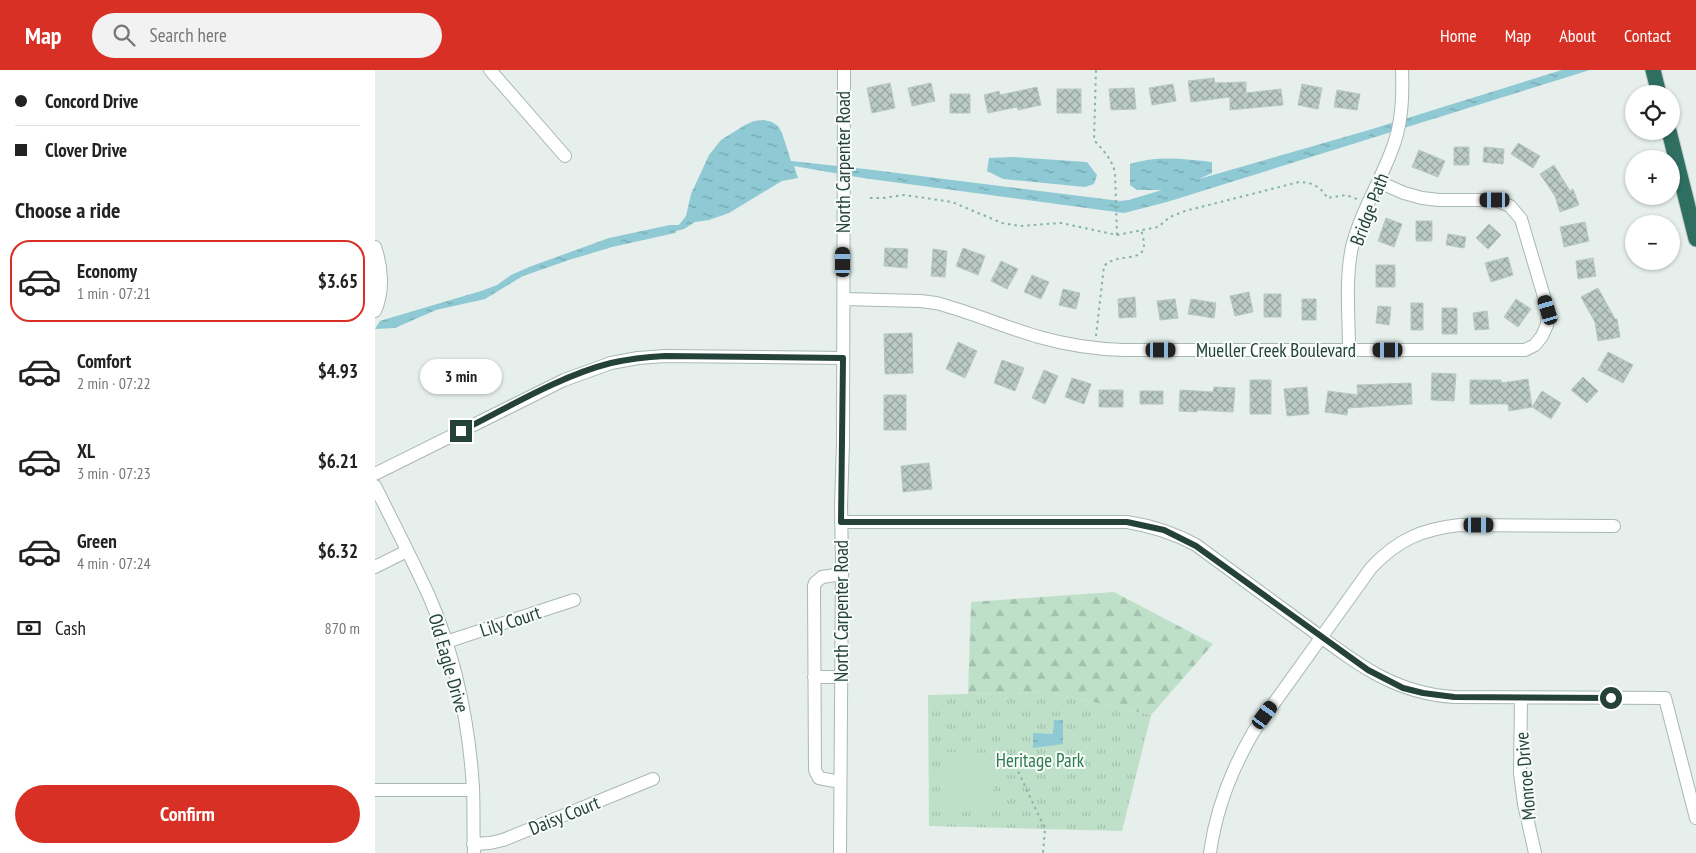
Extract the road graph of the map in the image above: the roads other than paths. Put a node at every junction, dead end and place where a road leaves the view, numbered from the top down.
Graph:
1 (490, 70) edge
2 (843, 70) edge
3 (1402, 70) edge
4 (1653, 70) edge
5 (1657, 85) edge
6 (1671, 140) edge
7 (565, 156) dead end
8 (1379, 182) junction
9 (1696, 239) edge
10 (375, 247) edge
11 (843, 299) junction
12 (375, 311) edge
13 (1349, 350) junction
14 (843, 358) junction
15 (375, 474) edge
16 (375, 486) edge
17 (841, 522) junction
18 (1614, 526) dead end
19 (407, 551) junction
20 (375, 567) edge
21 (842, 574) junction
22 (574, 600) dead end
23 (1322, 637) junction
24 (446, 642) junction
25 (814, 677) junction
26 (841, 677) junction
27 (1521, 698) junction
28 (653, 778) dead end
29 (840, 782) junction
30 (375, 790) edge
31 (473, 790) junction
32 (1696, 818) edge
33 (473, 848) edge
34 (839, 853) edge
35 (1210, 853) edge
36 (1535, 853) edge

1 - 7 street
2 - 11 street, North Carpenter Road
3 - 8 street, Bridge Path
4 - 5 highway
6 - 9 highway
8 - 13 street, Bridge Path
8 - 13 street, Mueller Creek Boulevard
10 - 12 street
11 - 13 street, Mueller Creek Boulevard
11 - 14 street, North Carpenter Road
14 - 15 street
14 - 17 street, North Carpenter Road
16 - 19 street, Old Eagle Drive
17 - 21 street, North Carpenter Road
17 - 23 street
18 - 23 street
19 - 20 street
19 - 24 street, Old Eagle Drive
21 - 25 street
21 - 26 street, North Carpenter Road
22 - 24 street, Lily Court
23 - 27 street
23 - 35 street
24 - 31 street, Old Eagle Drive
25 - 26 street
25 - 29 street
26 - 29 street, North Carpenter Road
27 - 32 street
27 - 36 street, Monroe Drive
28 - 33 street, Daisy Court
29 - 34 street, North Carpenter Road
30 - 31 street
31 - 33 street, Old Eagle Drive

